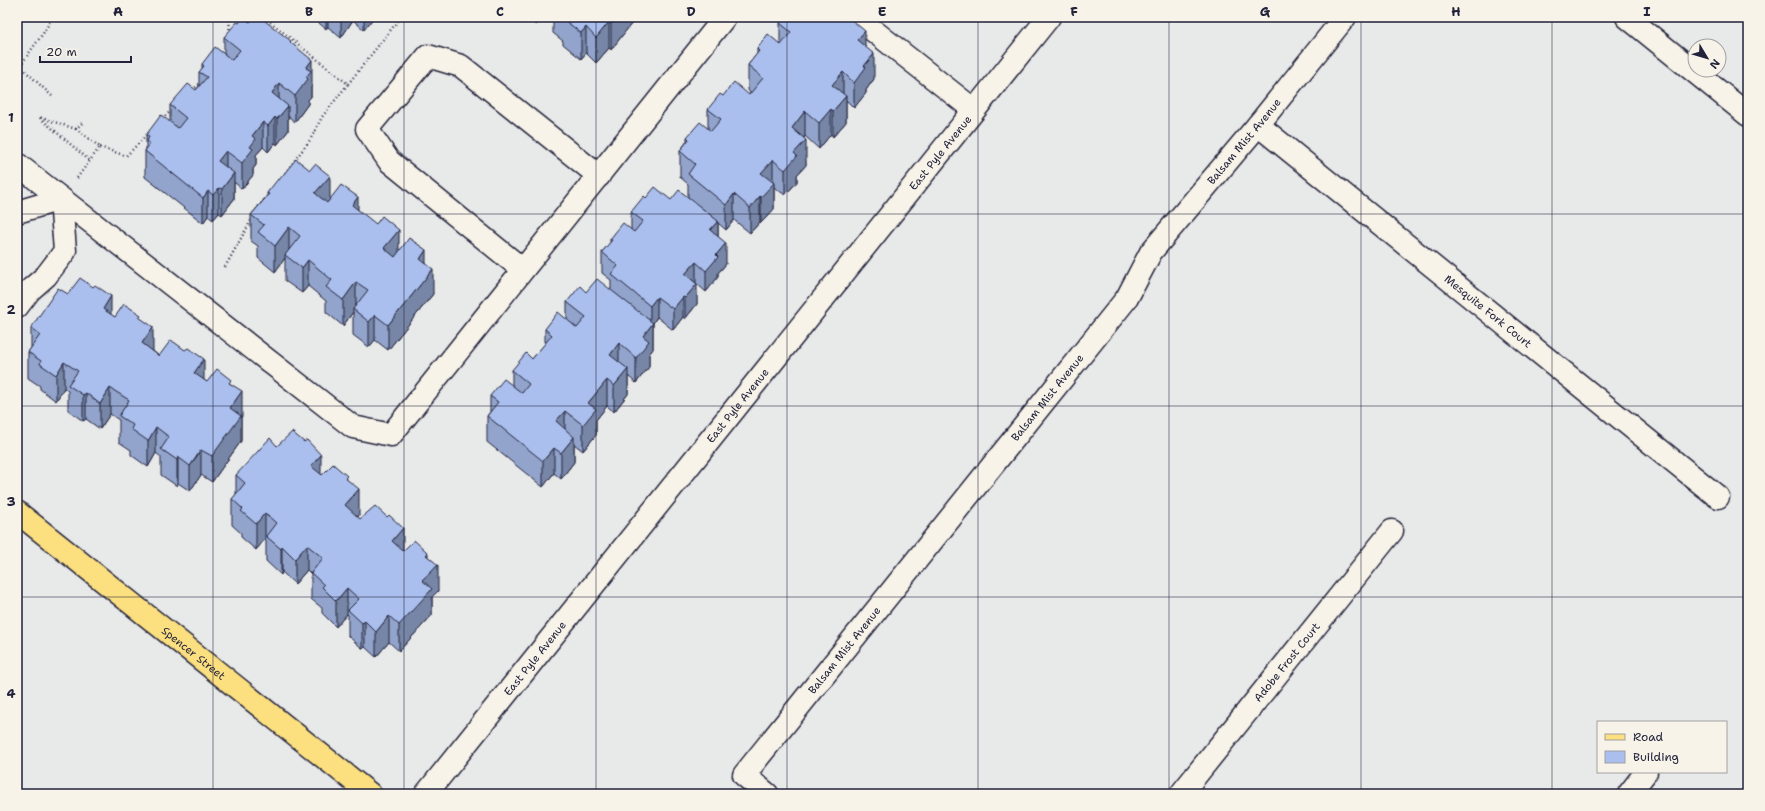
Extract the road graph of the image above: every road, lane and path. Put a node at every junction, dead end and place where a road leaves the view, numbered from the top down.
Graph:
1 (52, 17) edge
2 (230, 17) edge
3 (264, 17) edge
4 (401, 17) edge
5 (725, 17) edge
6 (856, 17) edge
7 (1049, 17) edge
8 (1345, 17) edge
9 (1627, 17) edge
10 (228, 39) edge
11 (206, 78) edge
12 (348, 84) junction
13 (190, 93) edge
14 (52, 96) dead end
15 (174, 108) edge
16 (974, 110) junction
17 (1748, 115) edge
18 (83, 122) dead end
19 (158, 124) edge
20 (1258, 125) junction
21 (76, 129) junction
22 (152, 129) edge
23 (100, 147) junction
24 (90, 161) junction
25 (17, 164) edge
26 (599, 176) junction
27 (281, 178) edge
28 (272, 190) edge
29 (62, 199) junction
30 (17, 212) edge
31 (225, 267) dead end
32 (522, 269) junction
33 (21, 292) edge
34 (1718, 497) dead end
35 (17, 512) edge
36 (1392, 531) dead end
37 (1645, 773) edge
38 (370, 794) edge
39 (426, 794) edge
40 (767, 794) edge
41 (1181, 794) edge
42 (1629, 794) edge

1 - 14 path
2 - 10 path
3 - 12 path
4 - 12 path
5 - 26 street
6 - 16 street
7 - 16 street, East Pyle Avenue
8 - 20 street, Balsam Mist Avenue
9 - 17 street
11 - 13 path
12 - 27 path
15 - 19 path
16 - 39 street, East Pyle Avenue
18 - 21 path
20 - 34 street, Mesquite Fork Court
20 - 40 street, Balsam Mist Avenue
21 - 23 path
21 - 24 path
22 - 23 path
23 - 24 path
24 - 29 path
25 - 29 street
26 - 32 street
26 - 32 street
28 - 31 path
29 - 30 street
29 - 32 street
29 - 33 street
35 - 38 main road, Spencer Street
36 - 41 street, Adobe Frost Court
37 - 42 street

